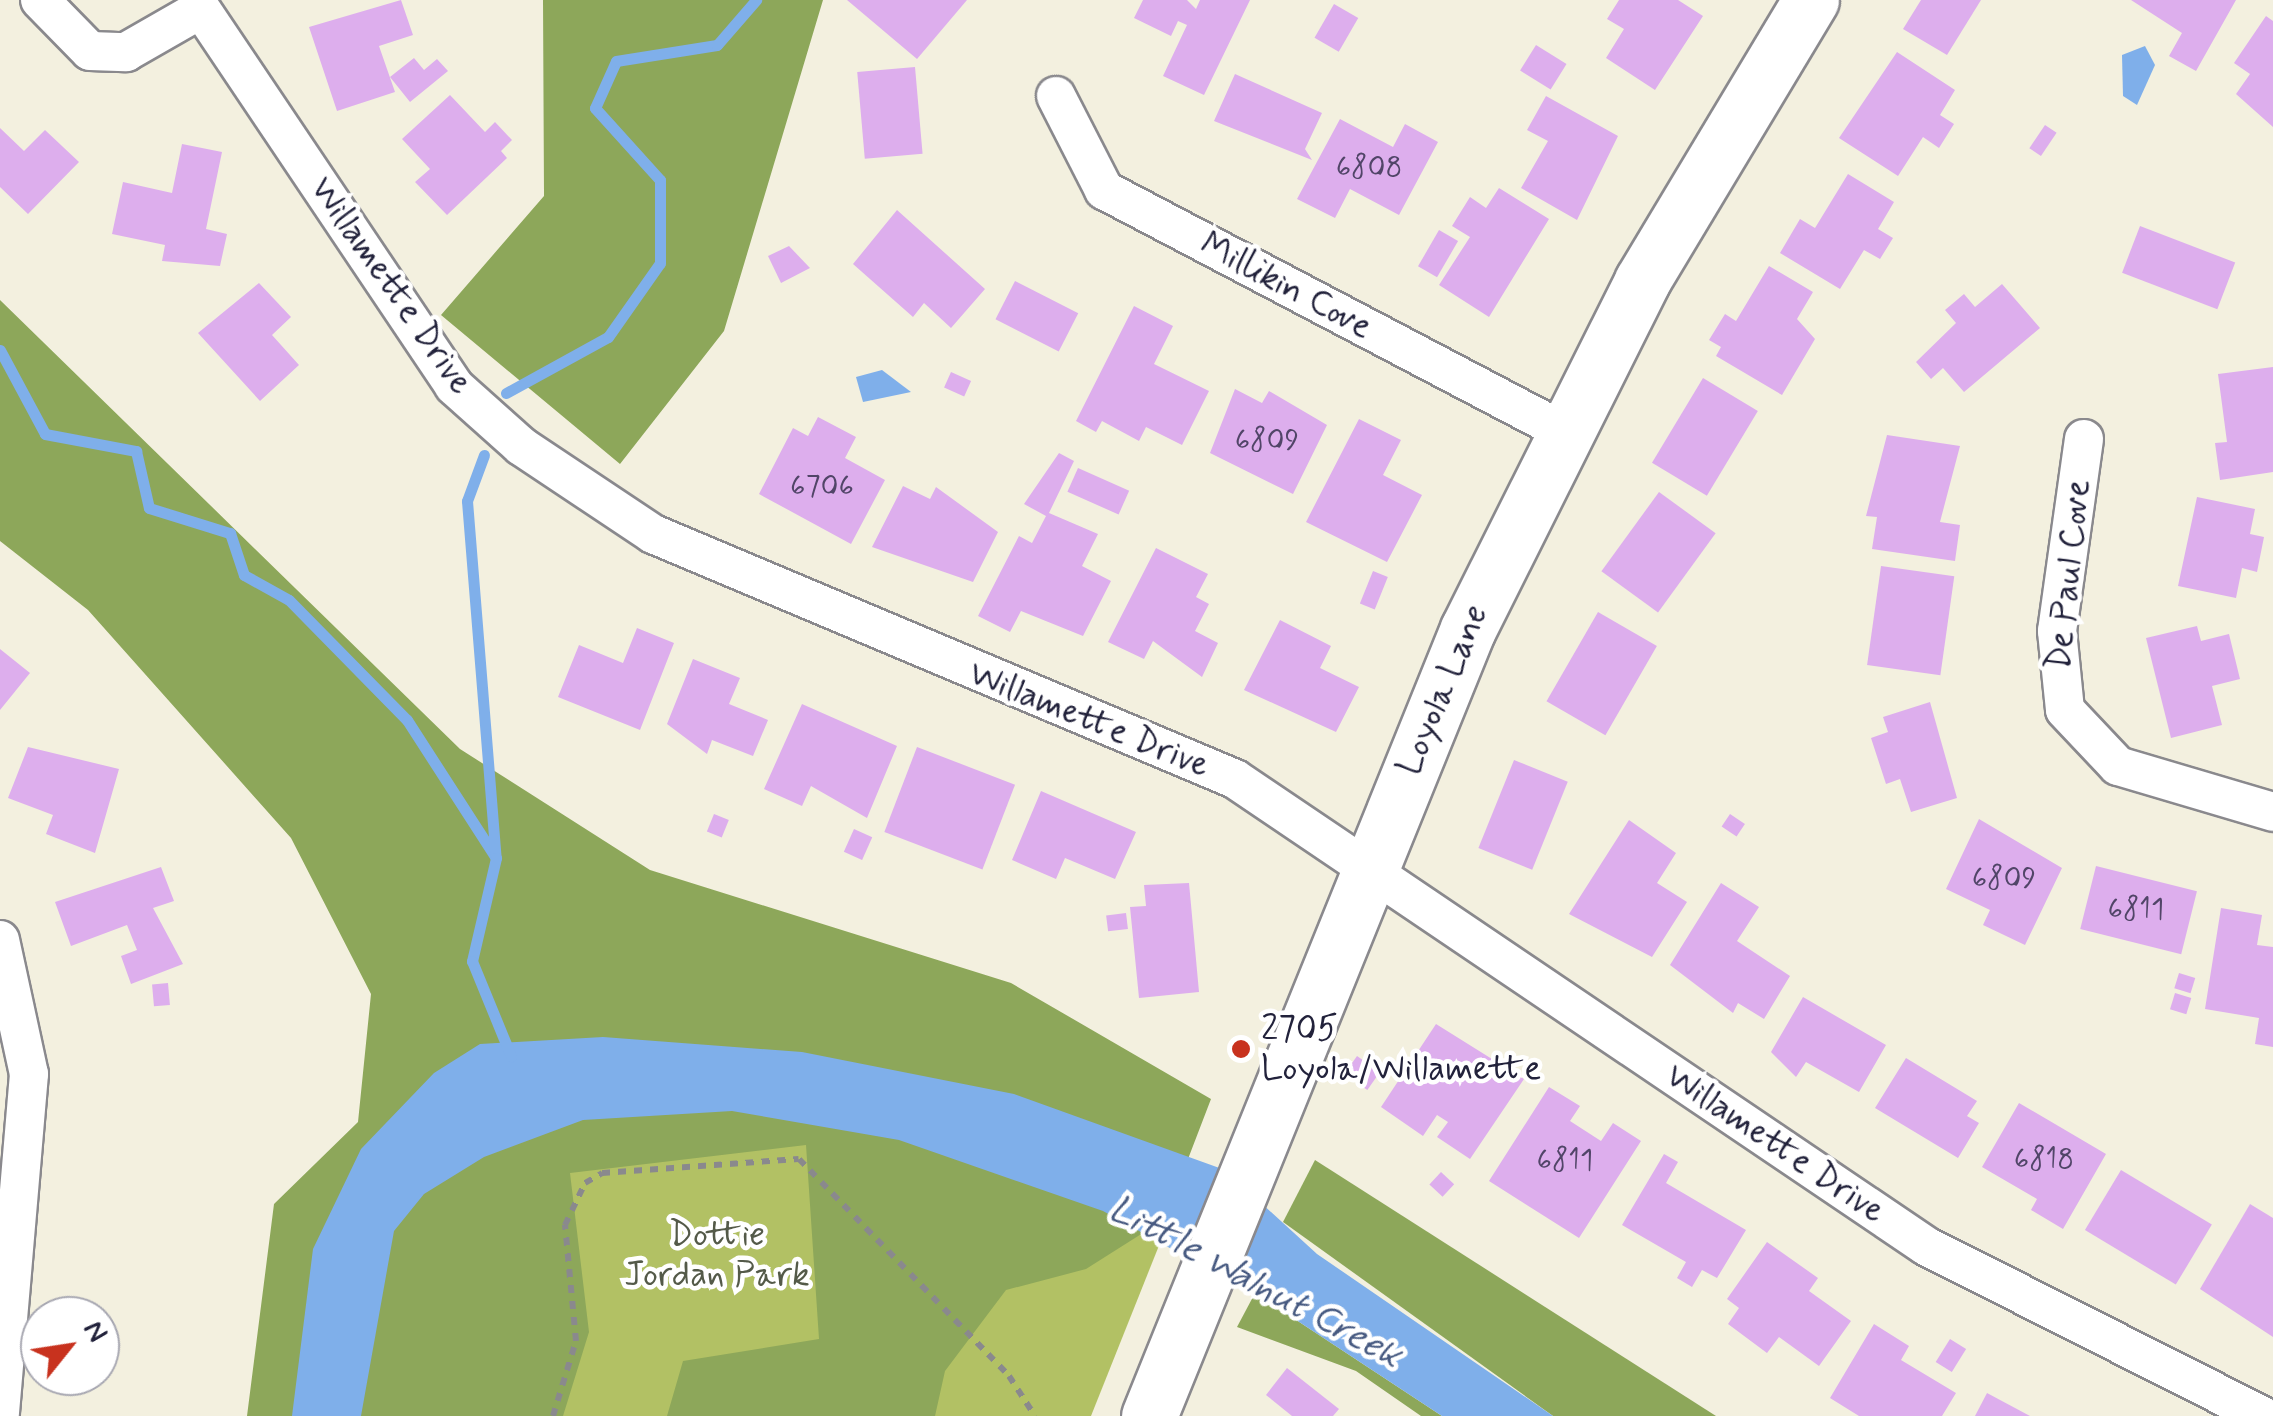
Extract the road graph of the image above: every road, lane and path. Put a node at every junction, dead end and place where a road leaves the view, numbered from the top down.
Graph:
1 (40, 0) edge
2 (1811, 0) edge
3 (203, 5) edge
4 (1056, 96) dead end
5 (1561, 430) junction
6 (2084, 439) dead end
7 (2273, 812) edge
8 (1366, 869) junction
9 (2, 942) edge
10 (0, 1414) edge
11 (553, 1416) edge
12 (1035, 1416) edge
13 (1149, 1416) edge
14 (2263, 1416) edge

1 - 3 street, Willamette Drive
2 - 5 street, Loyola Lane
3 - 8 street, Willamette Drive
4 - 5 street, Millikin Cove
5 - 8 street, Loyola Lane
6 - 7 street, De Paul Cove
8 - 13 street, Loyola Lane
8 - 14 street, Willamette Drive
9 - 10 street
11 - 12 path

